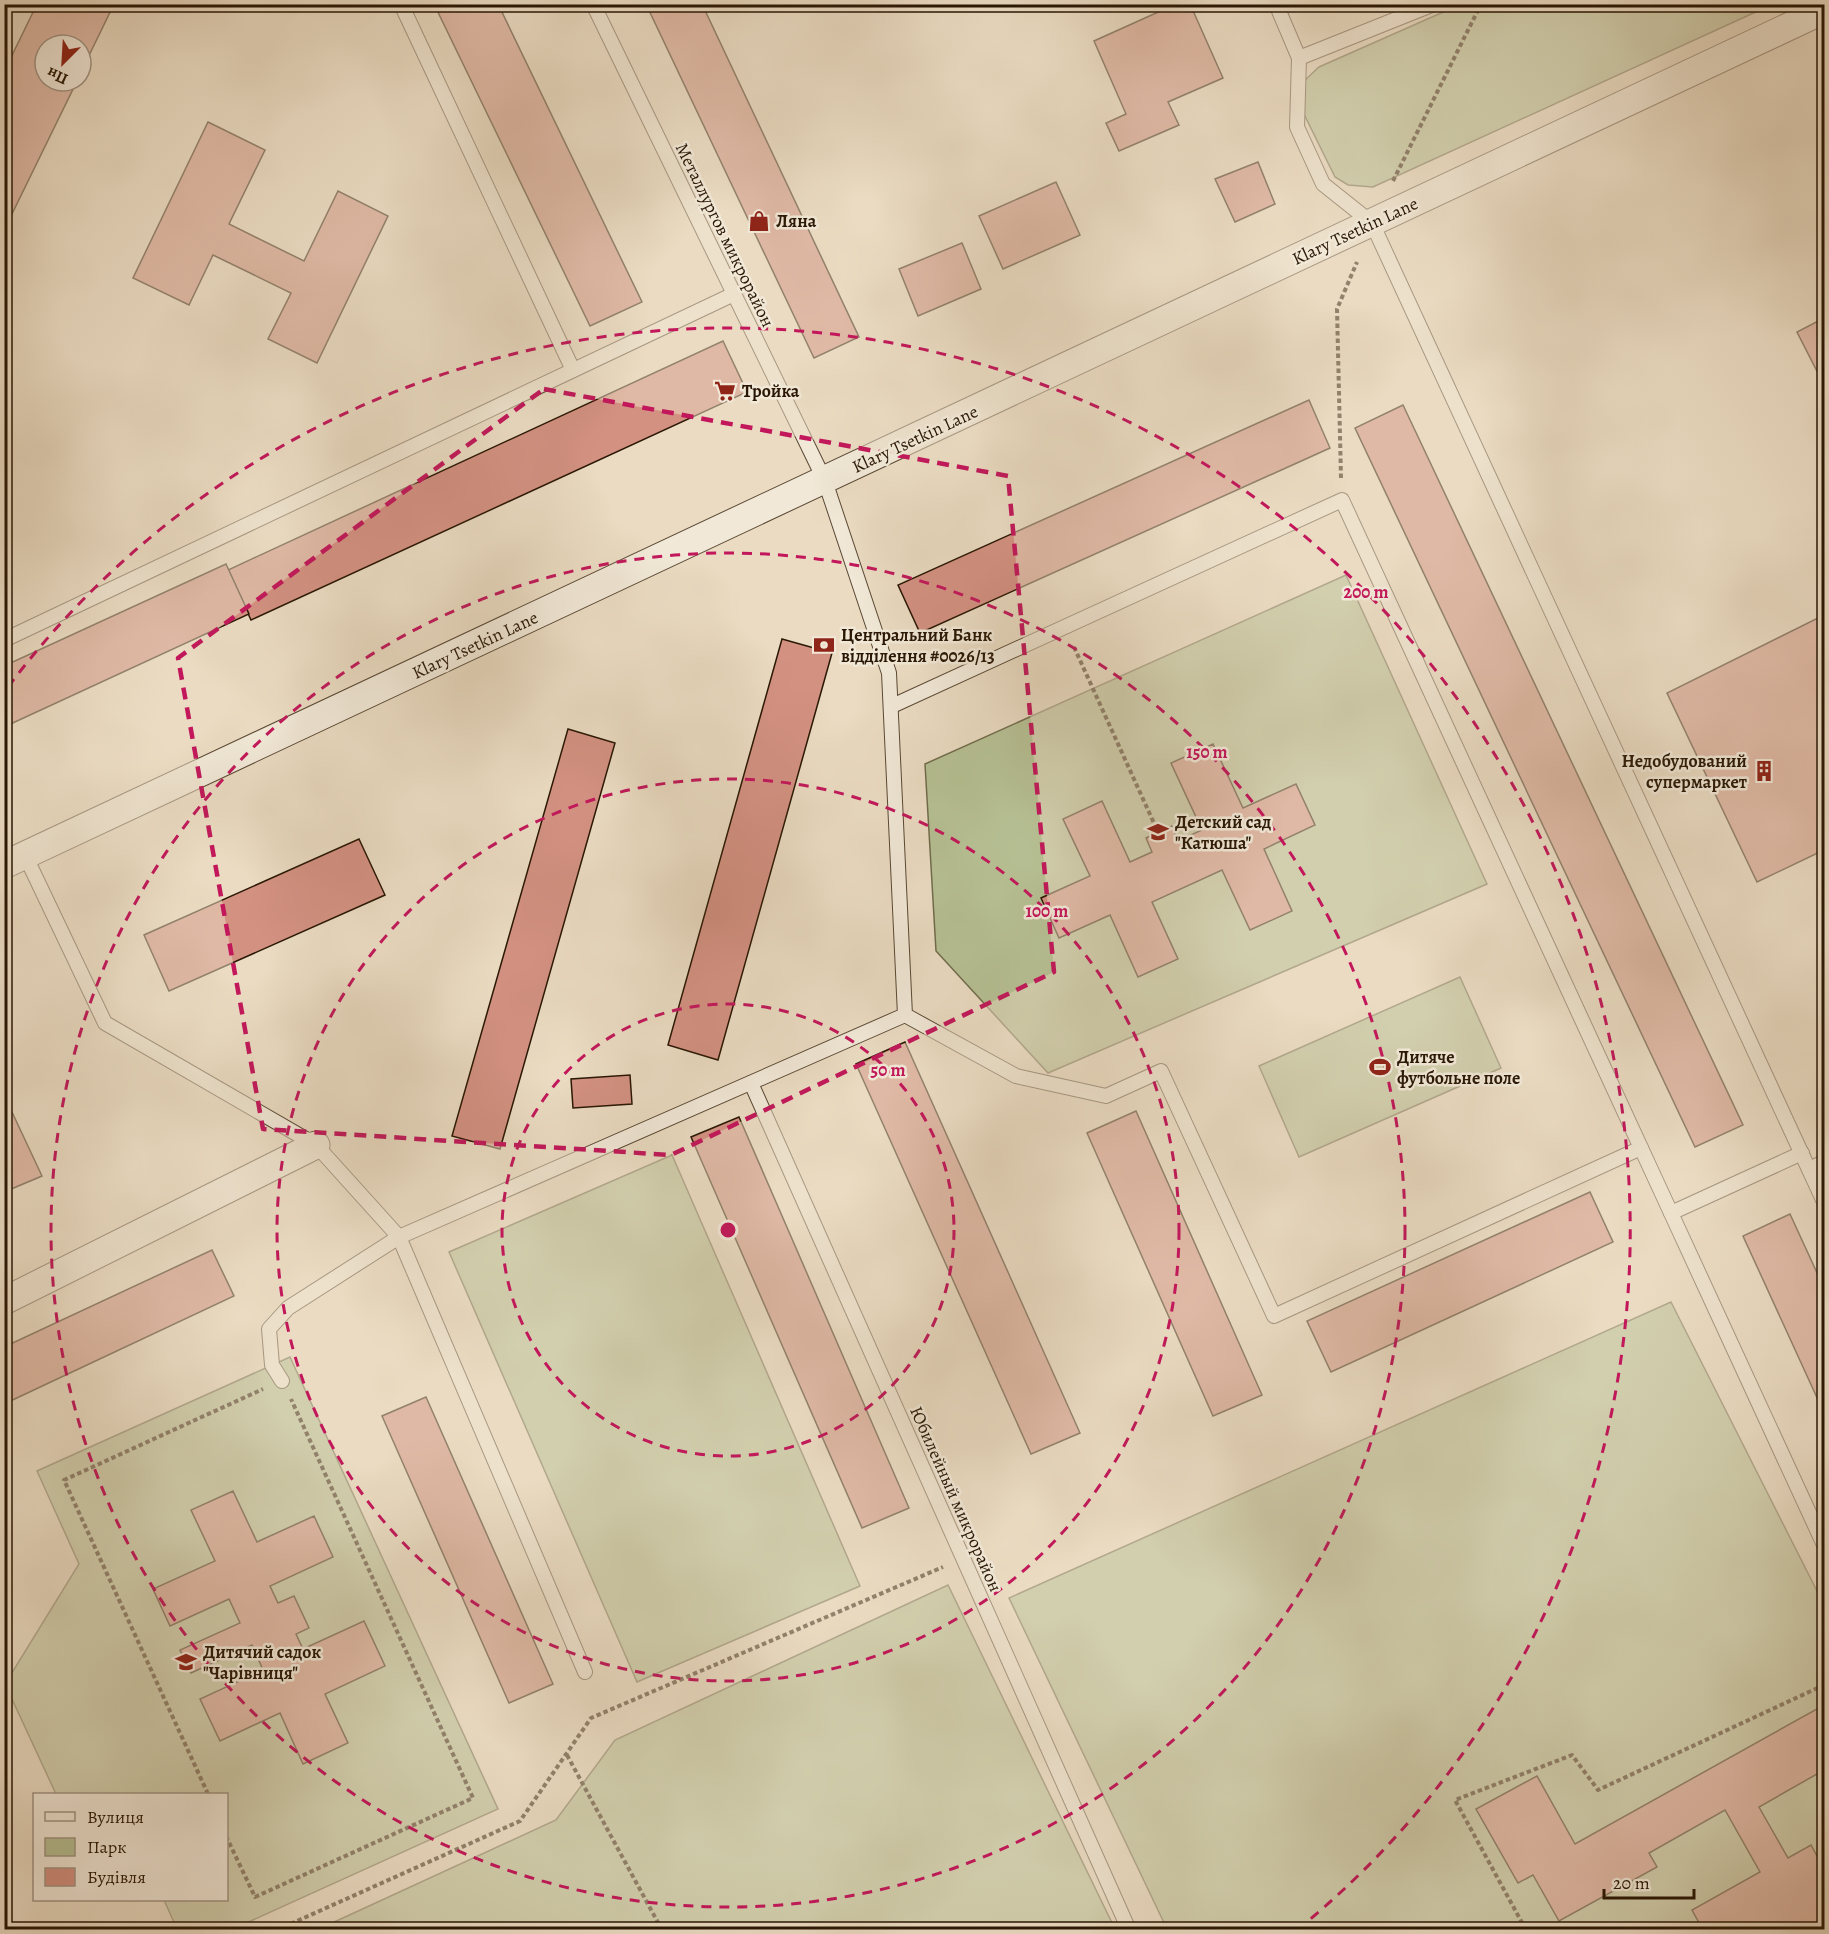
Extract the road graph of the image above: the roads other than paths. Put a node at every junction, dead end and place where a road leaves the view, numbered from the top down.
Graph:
1 (401, 4) edge
2 (593, 4) edge
3 (1276, 4) edge
4 (1432, 5) edge
5 (1824, 10) edge
6 (1299, 58) junction
7 (1372, 223) junction
8 (734, 294) junction
9 (573, 370) junction
10 (825, 481) junction
11 (4, 640) edge
12 (892, 706) junction
13 (15, 860) edge
14 (905, 1015) junction
15 (751, 1083) junction
16 (315, 1145) junction
17 (1641, 1148) junction
18 (1802, 1153) junction
19 (1824, 1162) edge
20 (1809, 1169) junction
21 (1824, 1202) edge
22 (1671, 1213) junction
23 (399, 1237) junction
24 (4, 1301) edge
25 (282, 1381) road end
26 (1824, 1545) edge
27 (585, 1672) dead end
28 (1129, 1929) edge

1 - 9 lane
2 - 8 lane, Металлургов микрорайон
3 - 6 lane
4 - 6 lane
5 - 7 street, Klary Tsetkin Lane
6 - 7 lane
7 - 10 street, Klary Tsetkin Lane
7 - 18 lane
8 - 9 lane
8 - 10 lane, Металлургов микрорайон
9 - 11 lane
10 - 12 lane, Металлургов микрорайон
10 - 13 street, Klary Tsetkin Lane
12 - 14 lane, Металлургов микрорайон
12 - 17 lane
13 - 16 lane
14 - 15 lane
14 - 17 lane
15 - 23 lane
15 - 28 lane, Юбилейный микрорайон
16 - 23 lane
16 - 24 street
17 - 22 lane
18 - 20 lane
18 - 22 lane
19 - 20 lane
20 - 21 lane
22 - 26 lane
23 - 25 lane
23 - 27 lane

